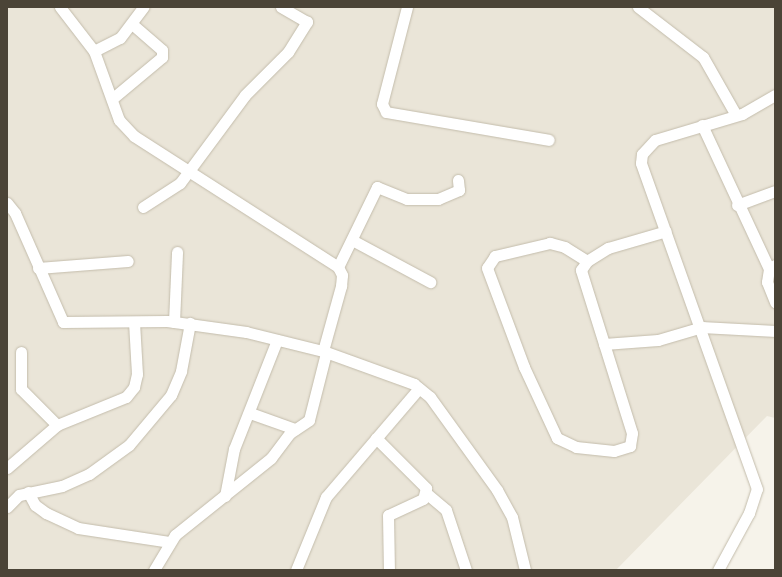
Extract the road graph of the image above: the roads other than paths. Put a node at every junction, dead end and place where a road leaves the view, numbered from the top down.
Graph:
1 (60, 7) edge
2 (143, 7) edge
3 (281, 7) edge
4 (407, 7) edge
5 (638, 7) edge
6 (133, 25) junction
7 (94, 51) junction
8 (775, 95) edge
9 (113, 98) junction
10 (736, 115) junction
11 (702, 125) junction
12 (549, 140) dead end
13 (190, 171) junction
14 (458, 180) dead end
15 (775, 190) edge
16 (7, 203) edge
17 (737, 205) junction
18 (143, 207) dead end
19 (666, 231) junction
20 (352, 240) junction
21 (177, 252) dead end
22 (128, 261) dead end
23 (587, 261) junction
24 (338, 267) junction
25 (772, 267) edge
26 (38, 268) junction
27 (430, 282) dead end
28 (775, 302) edge
29 (134, 322) junction
30 (174, 322) junction
31 (190, 323) junction
32 (702, 327) junction
33 (775, 331) edge
34 (278, 340) junction
35 (604, 344) junction
36 (21, 352) dead end
37 (325, 352) junction
38 (419, 388) junction
39 (250, 413) junction
40 (57, 425) junction
41 (295, 429) junction
42 (376, 438) junction
43 (7, 468) edge
44 (28, 492) junction
45 (426, 493) junction
46 (225, 496) junction
47 (7, 507) edge
48 (169, 542) junction
49 (154, 570) edge
50 (296, 570) edge
51 (389, 570) edge
52 (466, 570) edge
53 (524, 570) edge
54 (718, 570) edge

1 - 7 street
2 - 6 street
3 - 13 street
4 - 12 street
5 - 10 street
6 - 7 street
6 - 9 street
7 - 9 street
8 - 10 street
9 - 13 street
10 - 11 street
11 - 17 street
11 - 19 street
13 - 18 street
13 - 24 street
14 - 20 street
15 - 17 street
16 - 26 street
17 - 25 street
19 - 23 street
19 - 32 street
20 - 24 street
20 - 27 street
21 - 30 street
22 - 26 street
23 - 35 street
23 - 35 street
24 - 37 street
25 - 28 street
26 - 29 street
29 - 30 street
29 - 40 street
30 - 31 street
31 - 34 street
31 - 44 street
32 - 33 street
32 - 35 street
32 - 54 street
34 - 37 street
34 - 39 street
36 - 40 street
37 - 38 street
37 - 41 street
38 - 42 street
38 - 53 street
39 - 41 street
39 - 46 street
40 - 43 street
41 - 46 street
42 - 45 street
42 - 50 street
44 - 47 street
44 - 48 street
45 - 51 street
45 - 52 street
46 - 48 street
48 - 49 street

